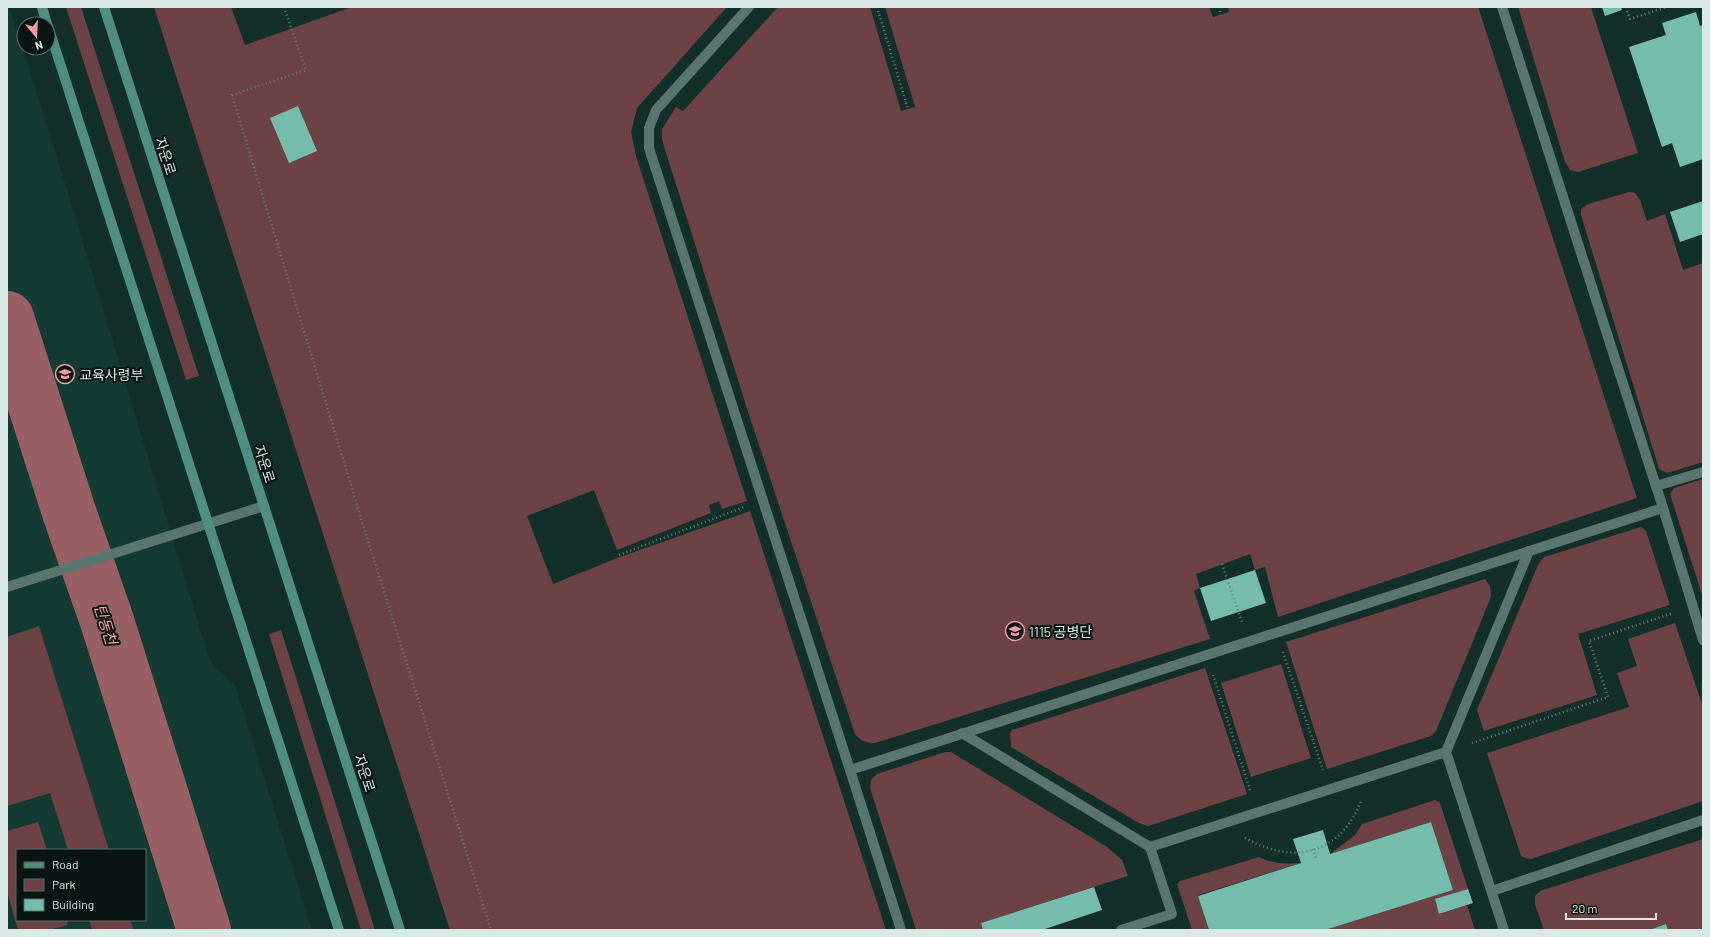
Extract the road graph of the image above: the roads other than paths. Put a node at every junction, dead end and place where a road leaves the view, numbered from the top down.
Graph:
1 (104, 7) edge
2 (749, 7) edge
3 (1502, 7) edge
4 (56, 50) edge
5 (1703, 472) edge
6 (1656, 486) junction
7 (264, 506) junction
8 (1663, 508) junction
9 (208, 524) junction
10 (1529, 550) junction
11 (7, 587) edge
12 (1703, 640) edge
13 (962, 733) junction
14 (1446, 752) junction
15 (850, 770) junction
16 (1703, 820) edge
17 (1150, 847) junction
18 (1492, 891) junction
19 (339, 930) edge
20 (400, 930) edge
21 (901, 930) edge
22 (1121, 930) edge
23 (1504, 930) edge

1 - 7 street, 자운로
2 - 15 street
3 - 6 street
4 - 9 street
5 - 6 street
6 - 8 street
7 - 9 street
7 - 20 street, 자운로
8 - 10 street
8 - 12 street
9 - 11 street
9 - 19 street
10 - 13 street
10 - 14 street
13 - 15 street
13 - 17 street
14 - 17 street
14 - 18 street
15 - 21 street
16 - 18 street
17 - 22 street
18 - 23 street

